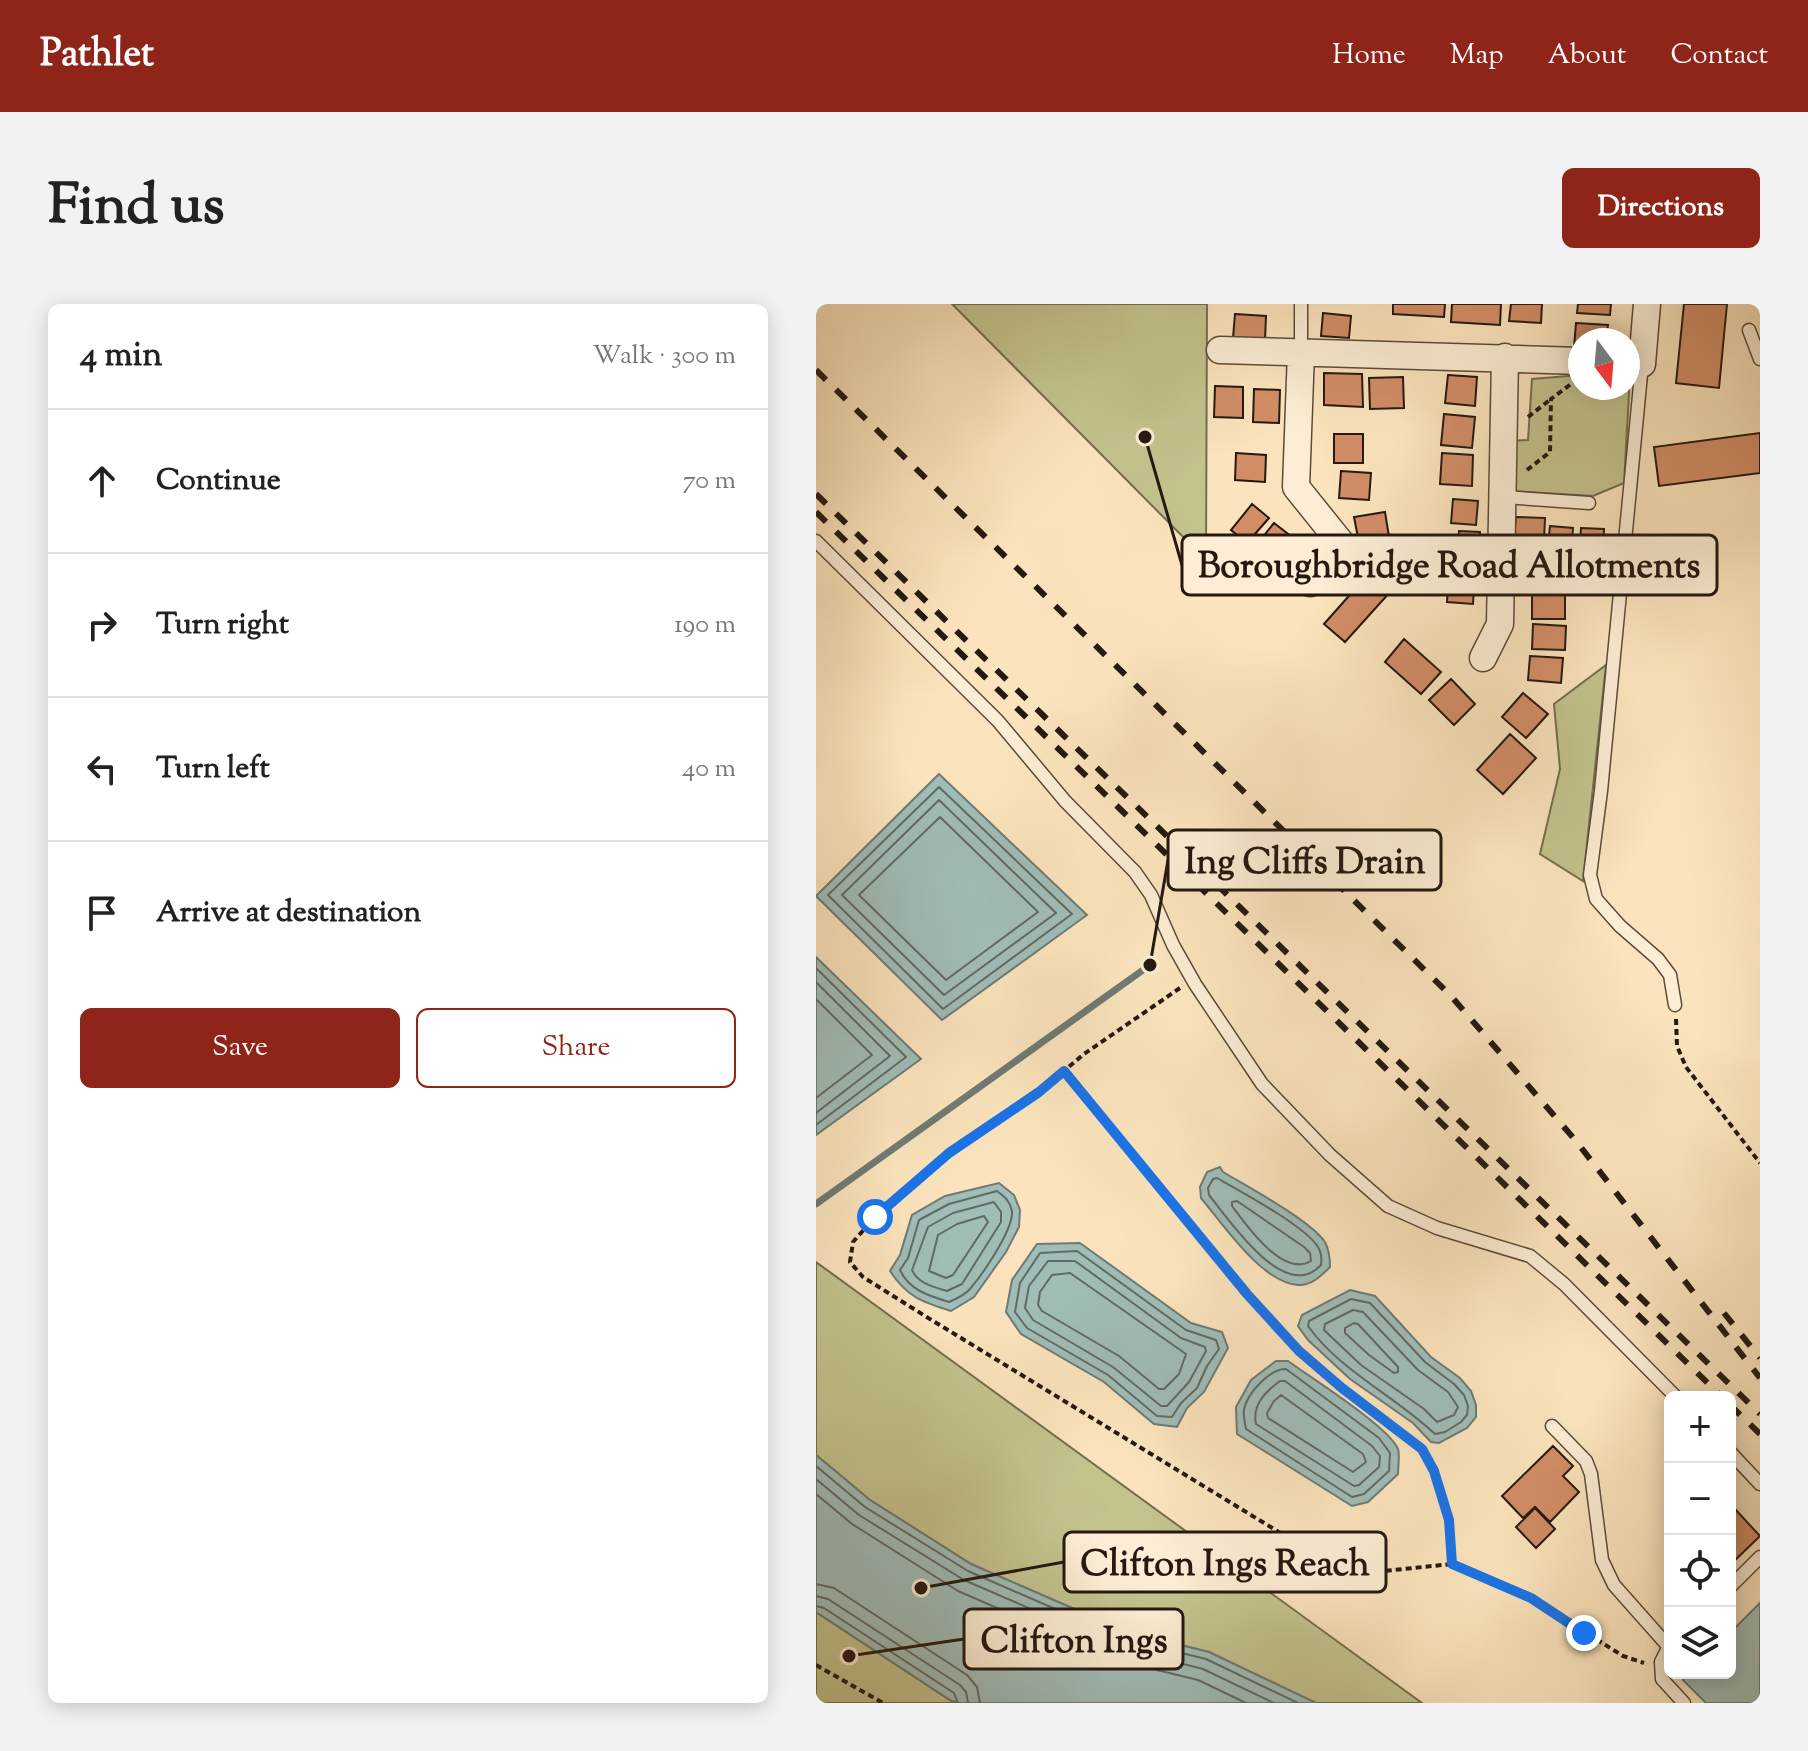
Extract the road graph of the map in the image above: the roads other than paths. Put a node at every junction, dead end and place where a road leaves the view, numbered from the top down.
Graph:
1 (1301, 304) edge
2 (1647, 304) edge
3 (1749, 330) dead end
4 (1640, 338) edge
5 (1220, 350) dead end
6 (1301, 352) junction
7 (1505, 357) junction
8 (1760, 359) edge
9 (1568, 368) edge
10 (1632, 400) edge
11 (1504, 489) junction
12 (1589, 503) dead end
13 (816, 541) edge
14 (1310, 583) dead end
15 (1483, 658) dead end
16 (1675, 1005) road end
17 (1670, 1391) edge
18 (1552, 1426) dead end
19 (1736, 1458) edge
20 (1760, 1484) edge
21 (1760, 1557) edge
22 (1736, 1581) edge
23 (1664, 1640) edge
24 (1664, 1660) edge
25 (1684, 1703) edge

1 - 6 lane
2 - 4 street
3 - 8 lane
5 - 6 street
6 - 7 street
6 - 14 street
7 - 9 street
7 - 11 street
10 - 16 lane
11 - 12 lane
11 - 15 street
13 - 17 lane
18 - 23 lane
19 - 20 lane
21 - 22 lane
24 - 25 lane

